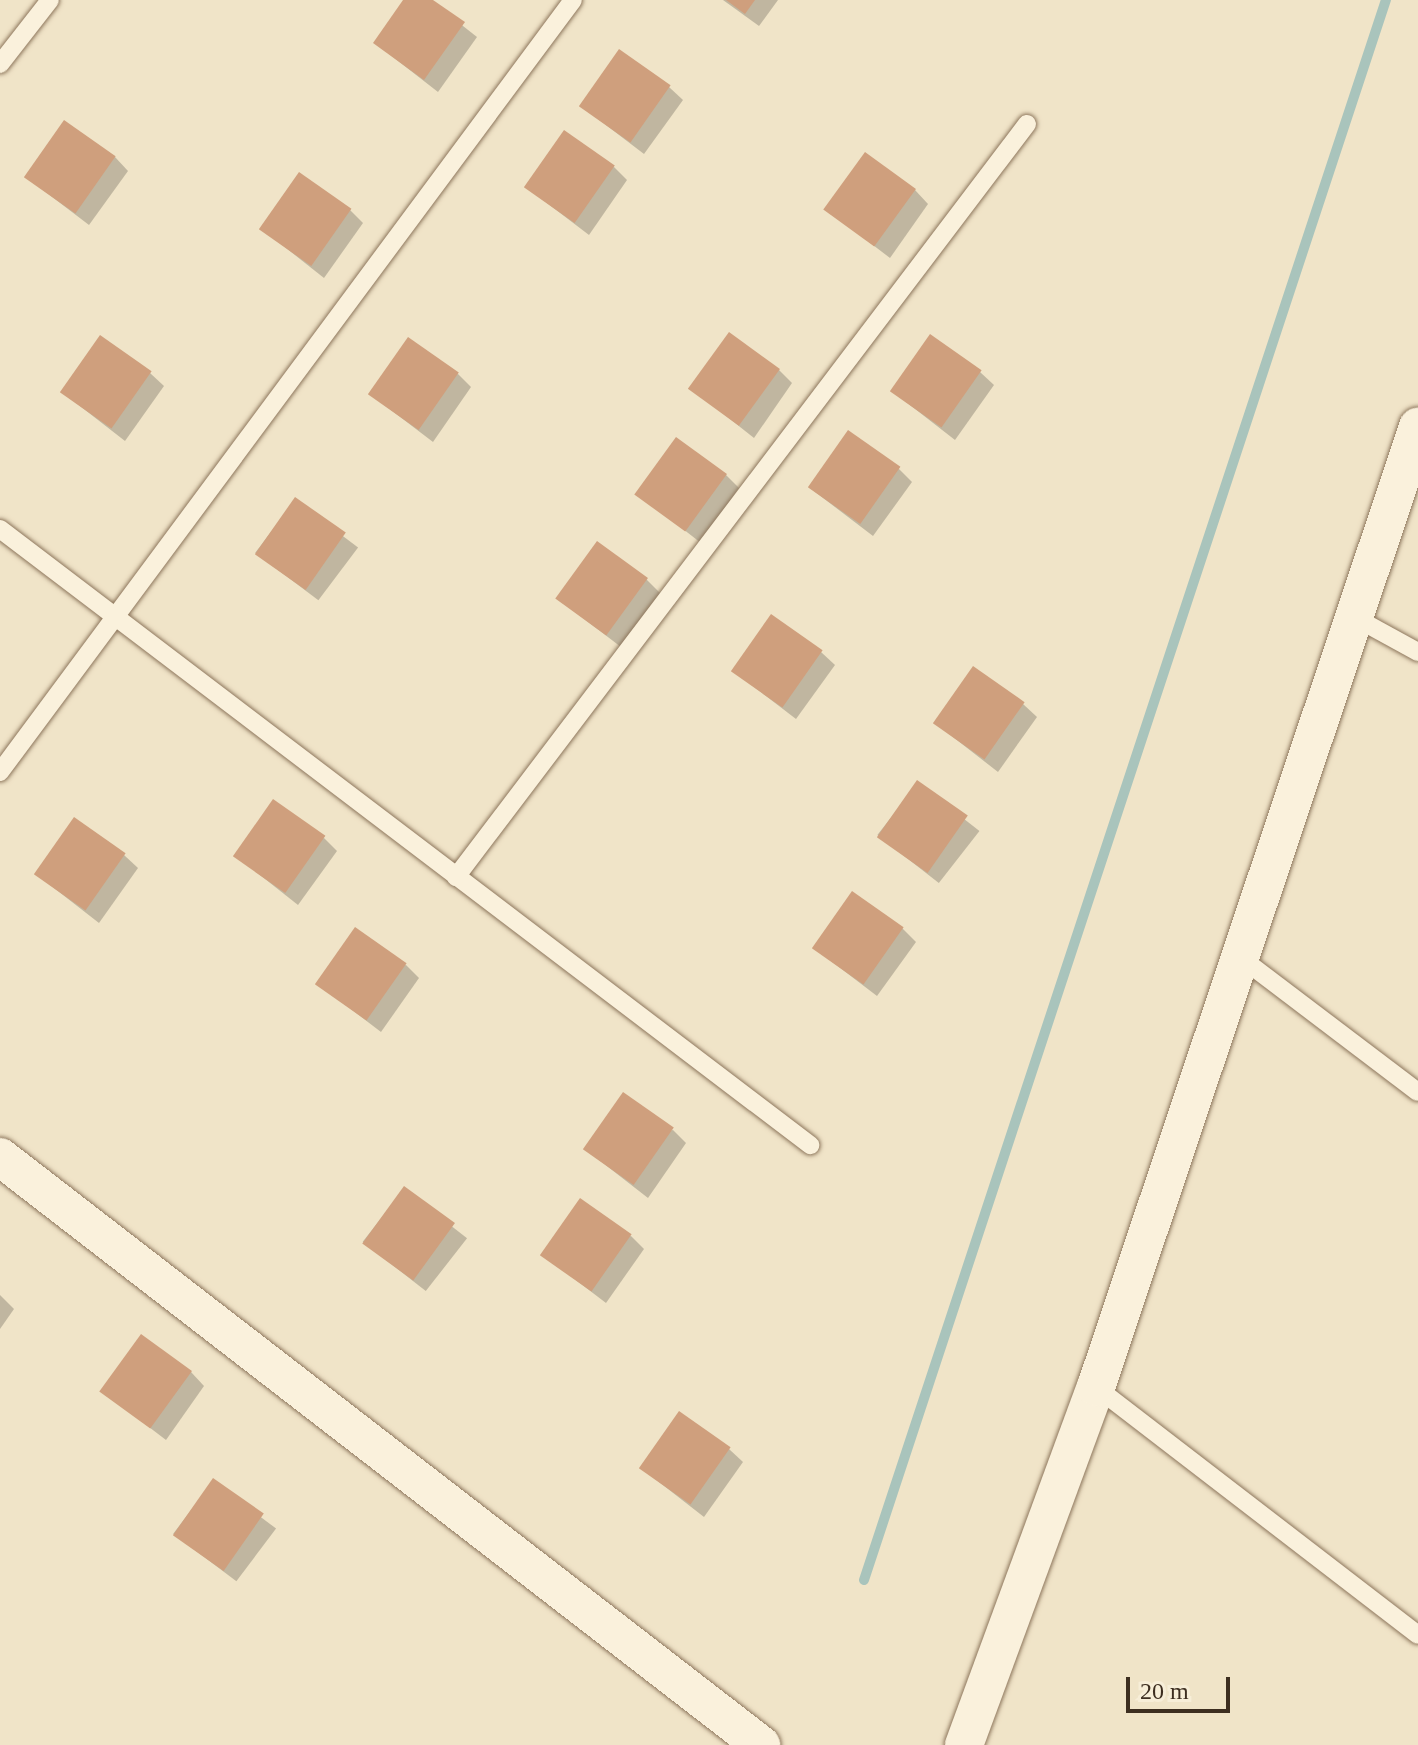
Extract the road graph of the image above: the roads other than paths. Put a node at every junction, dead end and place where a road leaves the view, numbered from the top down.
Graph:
1 (573, 0) edge
2 (42, 3) edge
3 (0, 64) edge
4 (1027, 124) dead end
5 (1418, 427) edge
6 (0, 529) edge
7 (114, 616) junction
8 (1354, 617) junction
9 (1418, 652) edge
10 (0, 772) edge
11 (456, 877) junction
12 (1240, 957) junction
13 (1418, 1092) edge
14 (810, 1145) dead end
15 (0, 1157) edge
16 (1096, 1387) junction
17 (1418, 1635) edge
18 (761, 1745) edge
19 (964, 1745) edge

1 - 7 lane
2 - 3 lane
4 - 11 lane
5 - 8 street
6 - 7 lane
7 - 10 lane
7 - 11 lane
8 - 9 lane
8 - 12 street
11 - 14 lane
12 - 13 lane
12 - 16 street
15 - 18 street
16 - 17 lane
16 - 19 street

